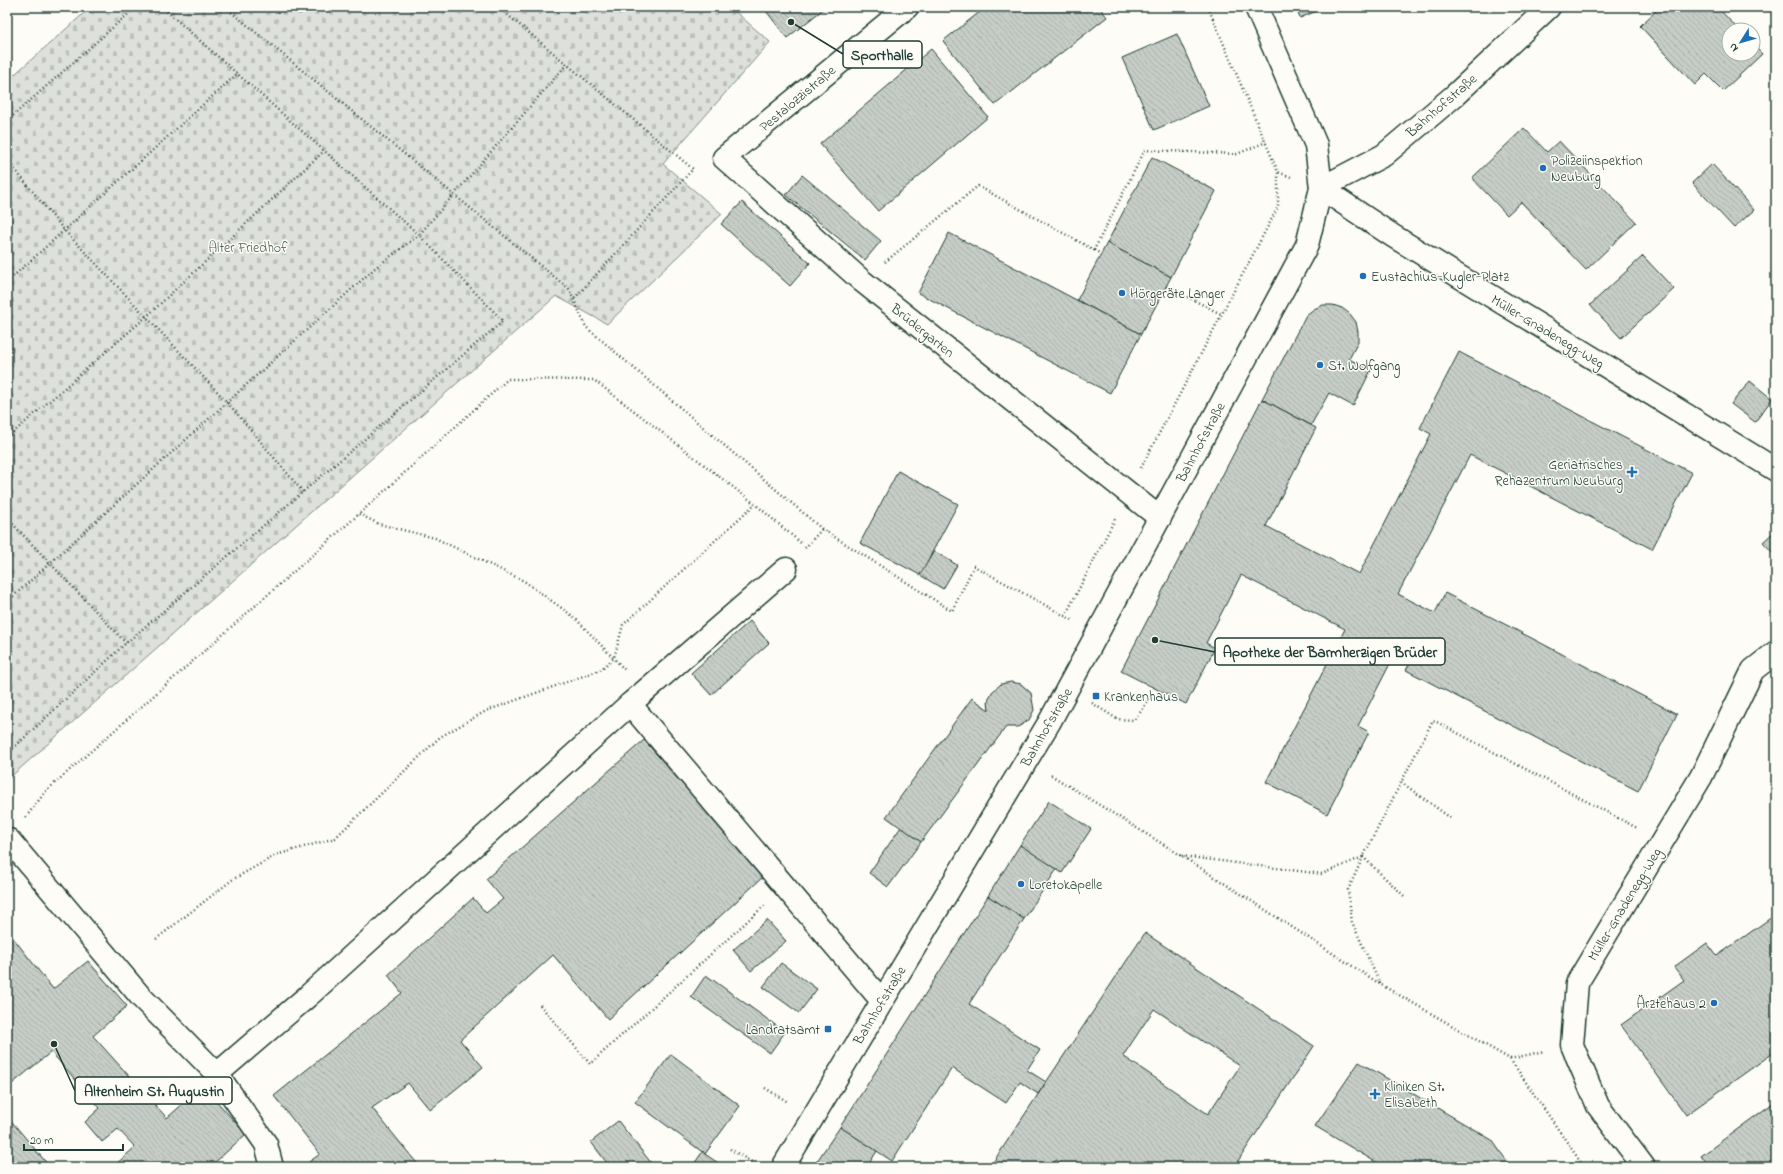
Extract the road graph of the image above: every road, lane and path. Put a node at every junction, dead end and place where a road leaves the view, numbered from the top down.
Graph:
1 (136, 7) edge
2 (162, 7) edge
3 (226, 7) edge
4 (498, 7) edge
5 (907, 7) edge
6 (1208, 7) edge
7 (1256, 7) edge
8 (1549, 7) edge
9 (567, 64) junction
10 (237, 74) junction
11 (7, 121) edge
12 (1266, 142) junction
13 (324, 151) junction
14 (724, 158) joint
15 (7, 160) edge
16 (1278, 172) junction
17 (1321, 188) junction
18 (454, 194) junction
19 (64, 230) junction
20 (419, 235) junction
21 (1094, 250) junction
22 (1101, 254) dead end
23 (862, 281) junction
24 (7, 282) edge
25 (1166, 286) dead end
26 (574, 300) junction
27 (1223, 315) junction
28 (146, 317) junction
29 (228, 403) junction
30 (7, 438) edge
31 (1776, 470) edge
32 (303, 492) junction
33 (1128, 494) junction
34 (755, 504) junction
35 (359, 514) junction
36 (7, 518) edge
37 (1160, 518) junction
38 (806, 547) dead end
39 (50, 562) junction
40 (786, 569) dead end
41 (7, 602) edge
42 (1065, 616) junction
43 (1097, 634) junction
44 (126, 643) junction
45 (1776, 652) edge
46 (614, 658) junction
47 (1068, 688) junction
48 (637, 697) junction
49 (1149, 697) dead end
50 (7, 754) edge
51 (1027, 760) junction
52 (1401, 782) junction
53 (1452, 819) dead end
54 (9, 840) joint
55 (1662, 842) junction
56 (1182, 856) junction
57 (1363, 857) junction
58 (785, 886) junction
59 (1404, 896) dead end
60 (156, 939) dead end
61 (1380, 984) junction
62 (882, 1001) junction
63 (540, 1006) dead end
64 (1572, 1045) junction
65 (1510, 1059) junction
66 (217, 1074) junction
67 (730, 1149) dead end
68 (272, 1167) edge
69 (761, 1167) edge
70 (783, 1167) edge
71 (1584, 1167) edge
72 (1644, 1167) edge

1 - 11 path
2 - 10 path
3 - 18 path
4 - 9 path
5 - 14 main road, Pestalozzistraße
6 - 12 path
7 - 17 main road
8 - 17 main road, Bahnhofstraße
9 - 18 path
9 - 26 path
10 - 13 path
10 - 19 path
12 - 16 path
12 - 21 path
13 - 20 path
13 - 28 path
14 - 23 main road, Brüdergarten
15 - 19 path
16 - 17 path
16 - 27 path
17 - 31 main road, Müller-Gnadenegg-Weg
17 - 37 main road, Bahnhofstraße
18 - 20 path
18 - 26 path
19 - 24 path
19 - 28 path
20 - 29 path
20 - 32 path
21 - 22 path
21 - 23 path
23 - 33 main road, Brüdergarten
25 - 27 path
26 - 42 path
27 - 33 path
28 - 29 path
28 - 30 path
29 - 32 path
29 - 39 path
32 - 44 path
33 - 37 main road
33 - 42 path
34 - 35 path
34 - 38 path
34 - 46 path
35 - 46 path
35 - 54 path
36 - 39 path
37 - 43 main road, Bahnhofstraße
39 - 41 path
39 - 44 path
40 - 48 main road
42 - 43 path
43 - 47 main road, Bahnhofstraße
44 - 50 path
45 - 55 main road, Müller-Gnadenegg-Weg
46 - 48 path
46 - 60 path
47 - 49 path
47 - 51 main road, Bahnhofstraße
48 - 58 main road
48 - 66 main road
51 - 56 path
51 - 62 main road, Bahnhofstraße
52 - 53 path
52 - 55 path
52 - 57 path
54 - 66 main road
55 - 64 main road, Müller-Gnadenegg-Weg
56 - 57 path
56 - 61 path
57 - 59 path
57 - 61 path
58 - 62 main road
58 - 63 path
61 - 65 path
62 - 70 main road, Bahnhofstraße
64 - 65 path
64 - 72 main road, Müller-Gnadenegg-Weg
65 - 71 path
66 - 68 main road
67 - 69 path

